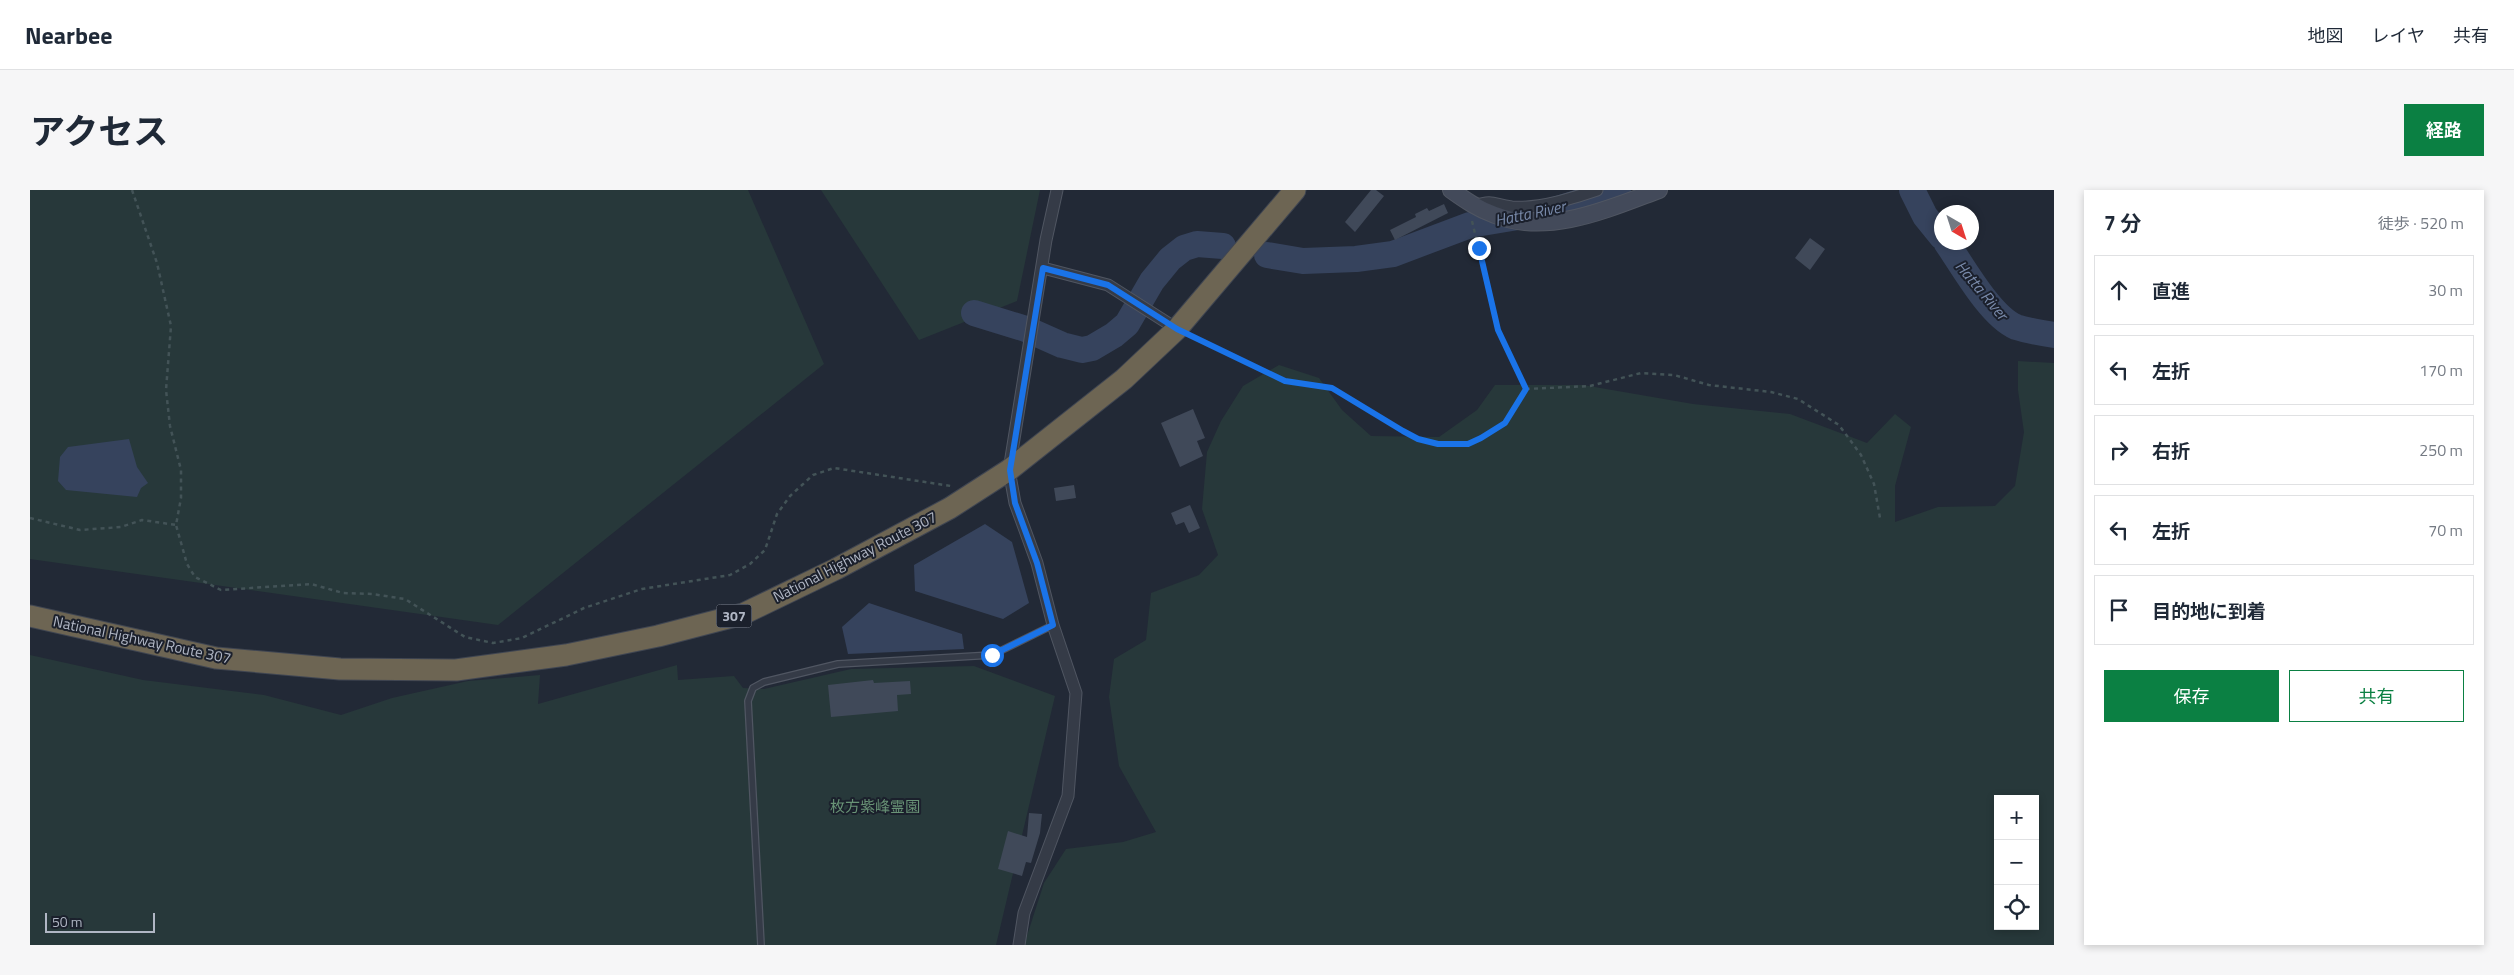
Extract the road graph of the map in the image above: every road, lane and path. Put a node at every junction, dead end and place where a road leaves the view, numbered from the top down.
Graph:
1 (132, 190) edge
2 (1057, 190) edge
3 (1295, 190) edge
4 (1451, 190) edge
5 (1597, 190) edge
6 (1659, 190) edge
7 (1474, 206) junction
8 (1043, 268) junction
9 (1177, 329) junction
10 (1526, 389) junction
11 (1010, 470) junction
12 (977, 491) junction
13 (30, 518) edge
14 (1880, 518) dead end
15 (176, 525) junction
16 (30, 616) edge
17 (1053, 625) junction
18 (761, 945) edge
19 (1019, 945) edge

1 - 15 path
2 - 8 street
3 - 9 highway, National Highway Route 307 / 307
4 - 7 street
5 - 7 street
6 - 7 street
7 - 10 path
8 - 9 street
8 - 11 street
9 - 10 path
9 - 11 highway, National Highway Route 307 / 307
10 - 14 path
11 - 12 highway, National Highway Route 307 / 307
11 - 17 street
12 - 15 path
12 - 16 highway, National Highway Route 307 / 307
13 - 15 path
17 - 18 lane
17 - 19 street

